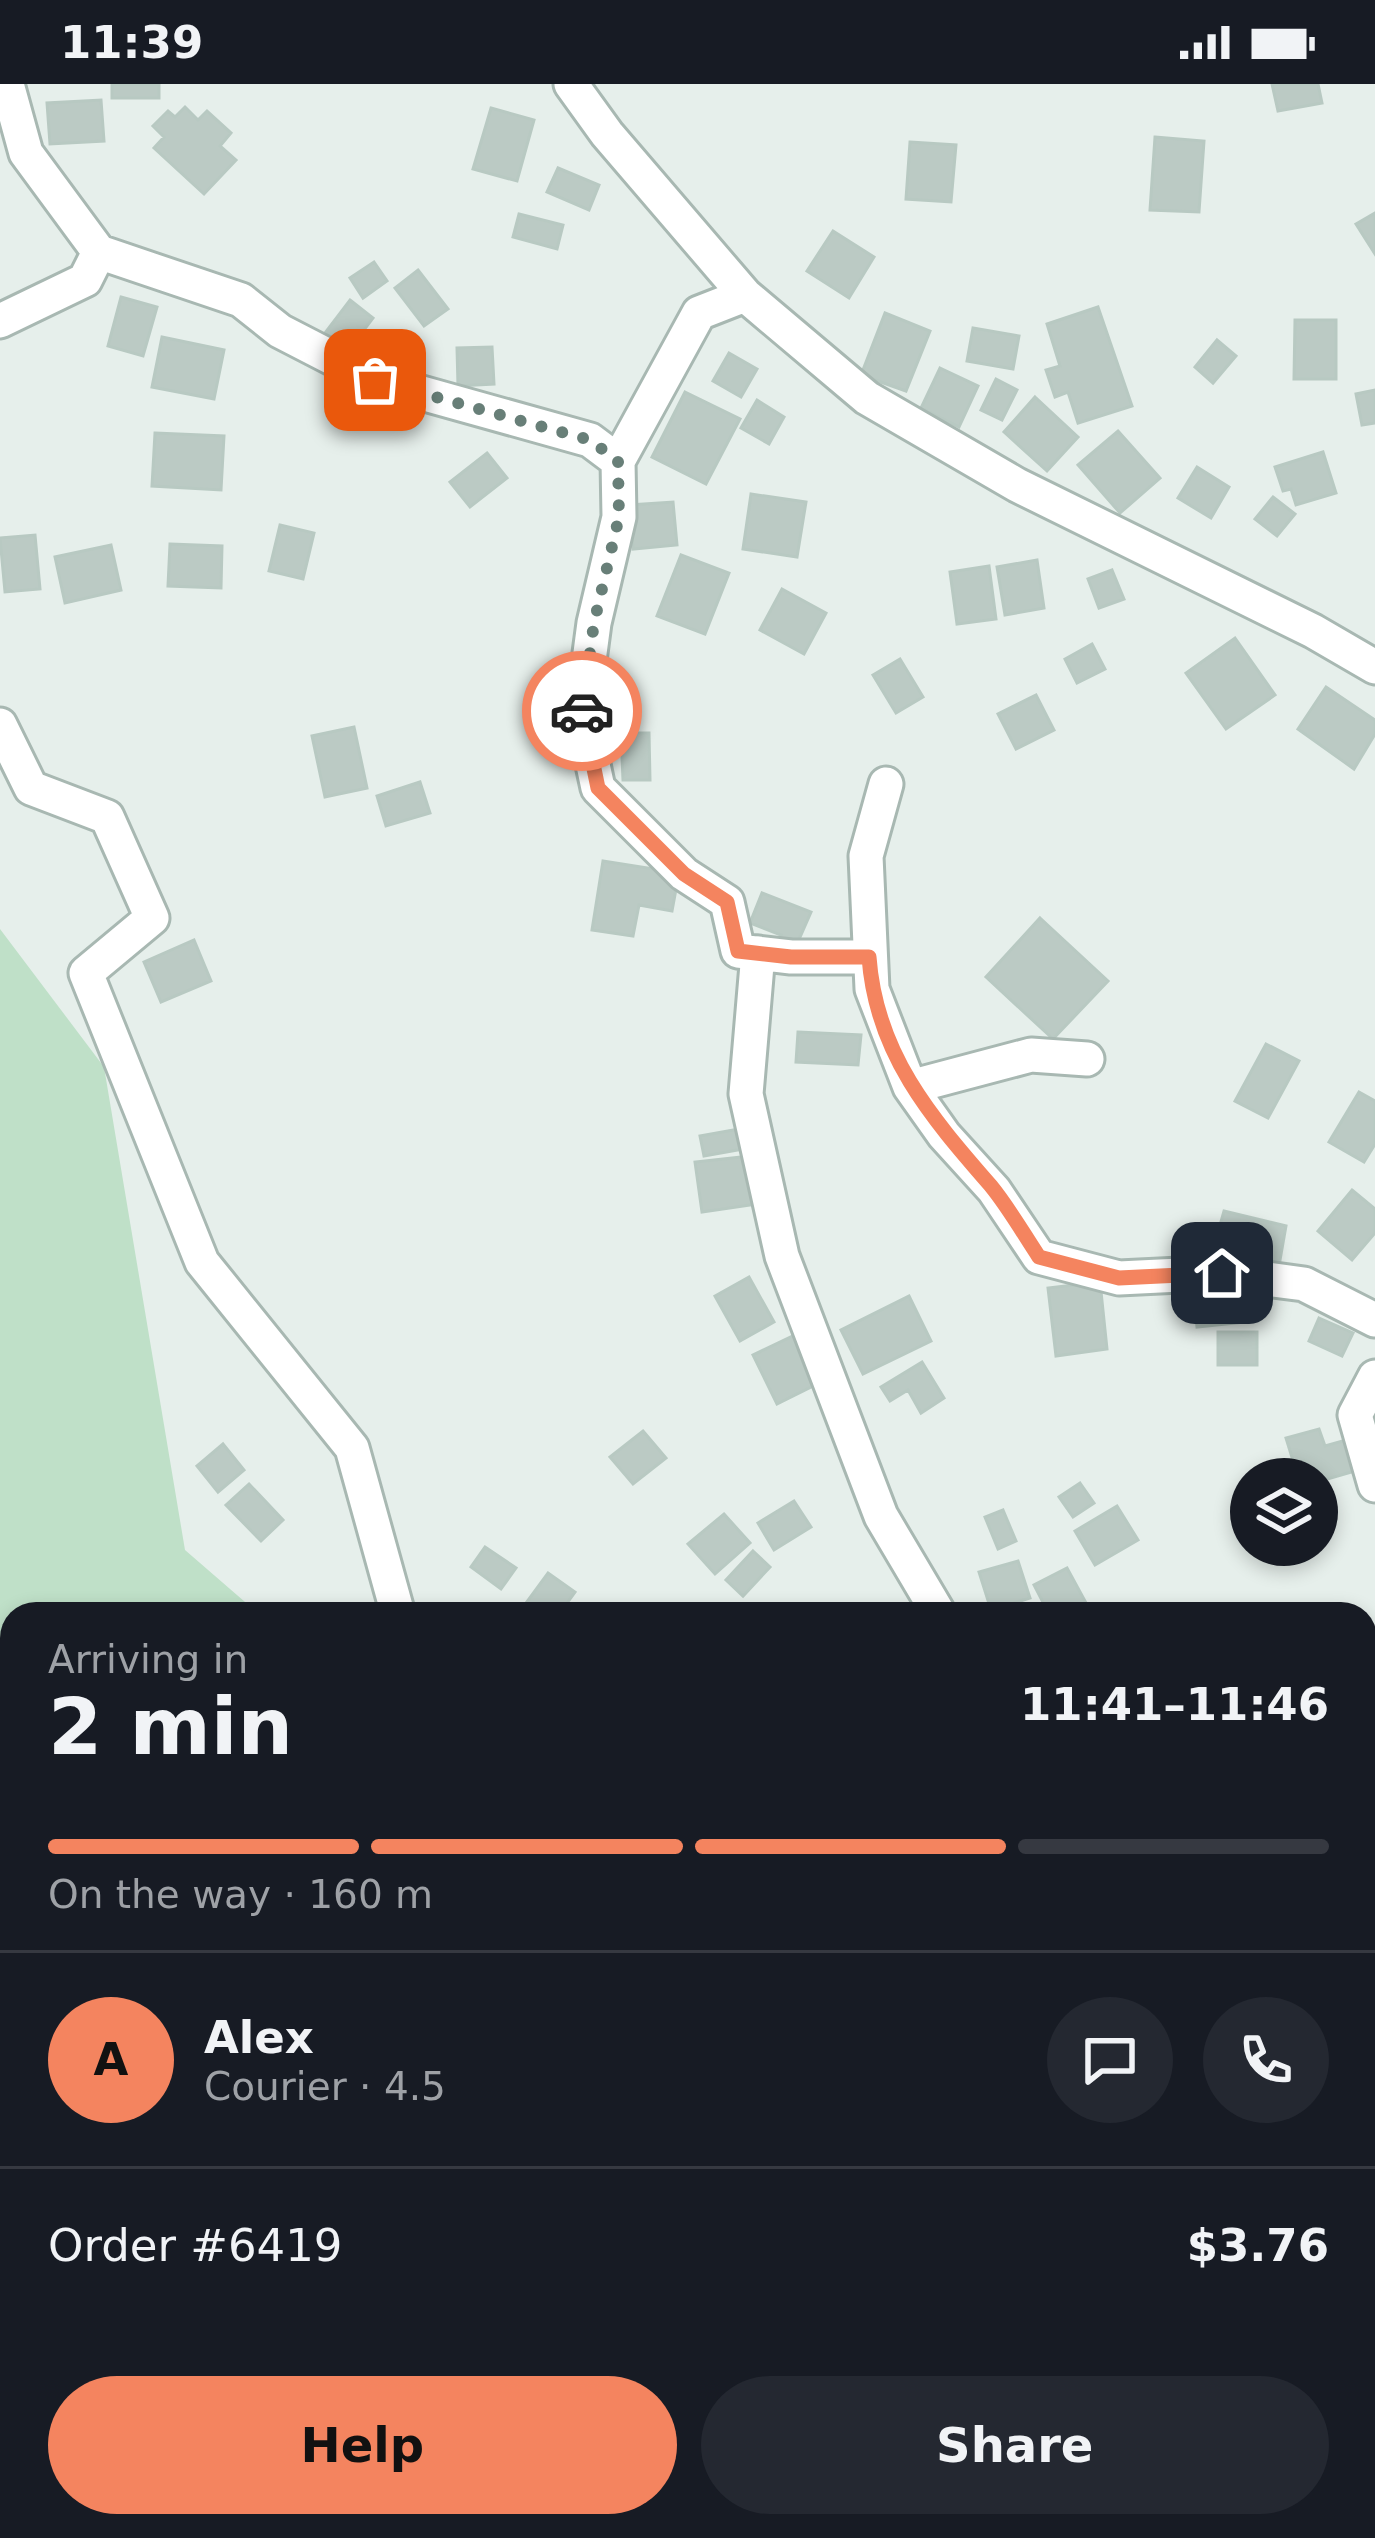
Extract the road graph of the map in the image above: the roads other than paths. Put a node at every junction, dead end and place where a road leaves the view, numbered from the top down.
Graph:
1 (7, 84) edge
2 (571, 84) edge
3 (99, 252) junction
4 (745, 295) junction
5 (0, 321) edge
6 (618, 461) junction
7 (1375, 667) edge
8 (0, 724) edge
9 (886, 784) dead end
10 (758, 953) junction
11 (869, 957) junction
12 (1088, 1059) dead end
13 (910, 1087) junction
14 (1375, 1320) edge
15 (1375, 1376) edge
16 (1375, 1485) edge
17 (395, 1602) edge
18 (933, 1602) edge

1 - 3 street
2 - 4 street
3 - 5 street
3 - 6 street
4 - 6 street
4 - 7 street
6 - 10 street
8 - 17 street
9 - 11 street
10 - 11 street
10 - 18 street
11 - 13 street
12 - 13 street
13 - 14 street
15 - 16 street

